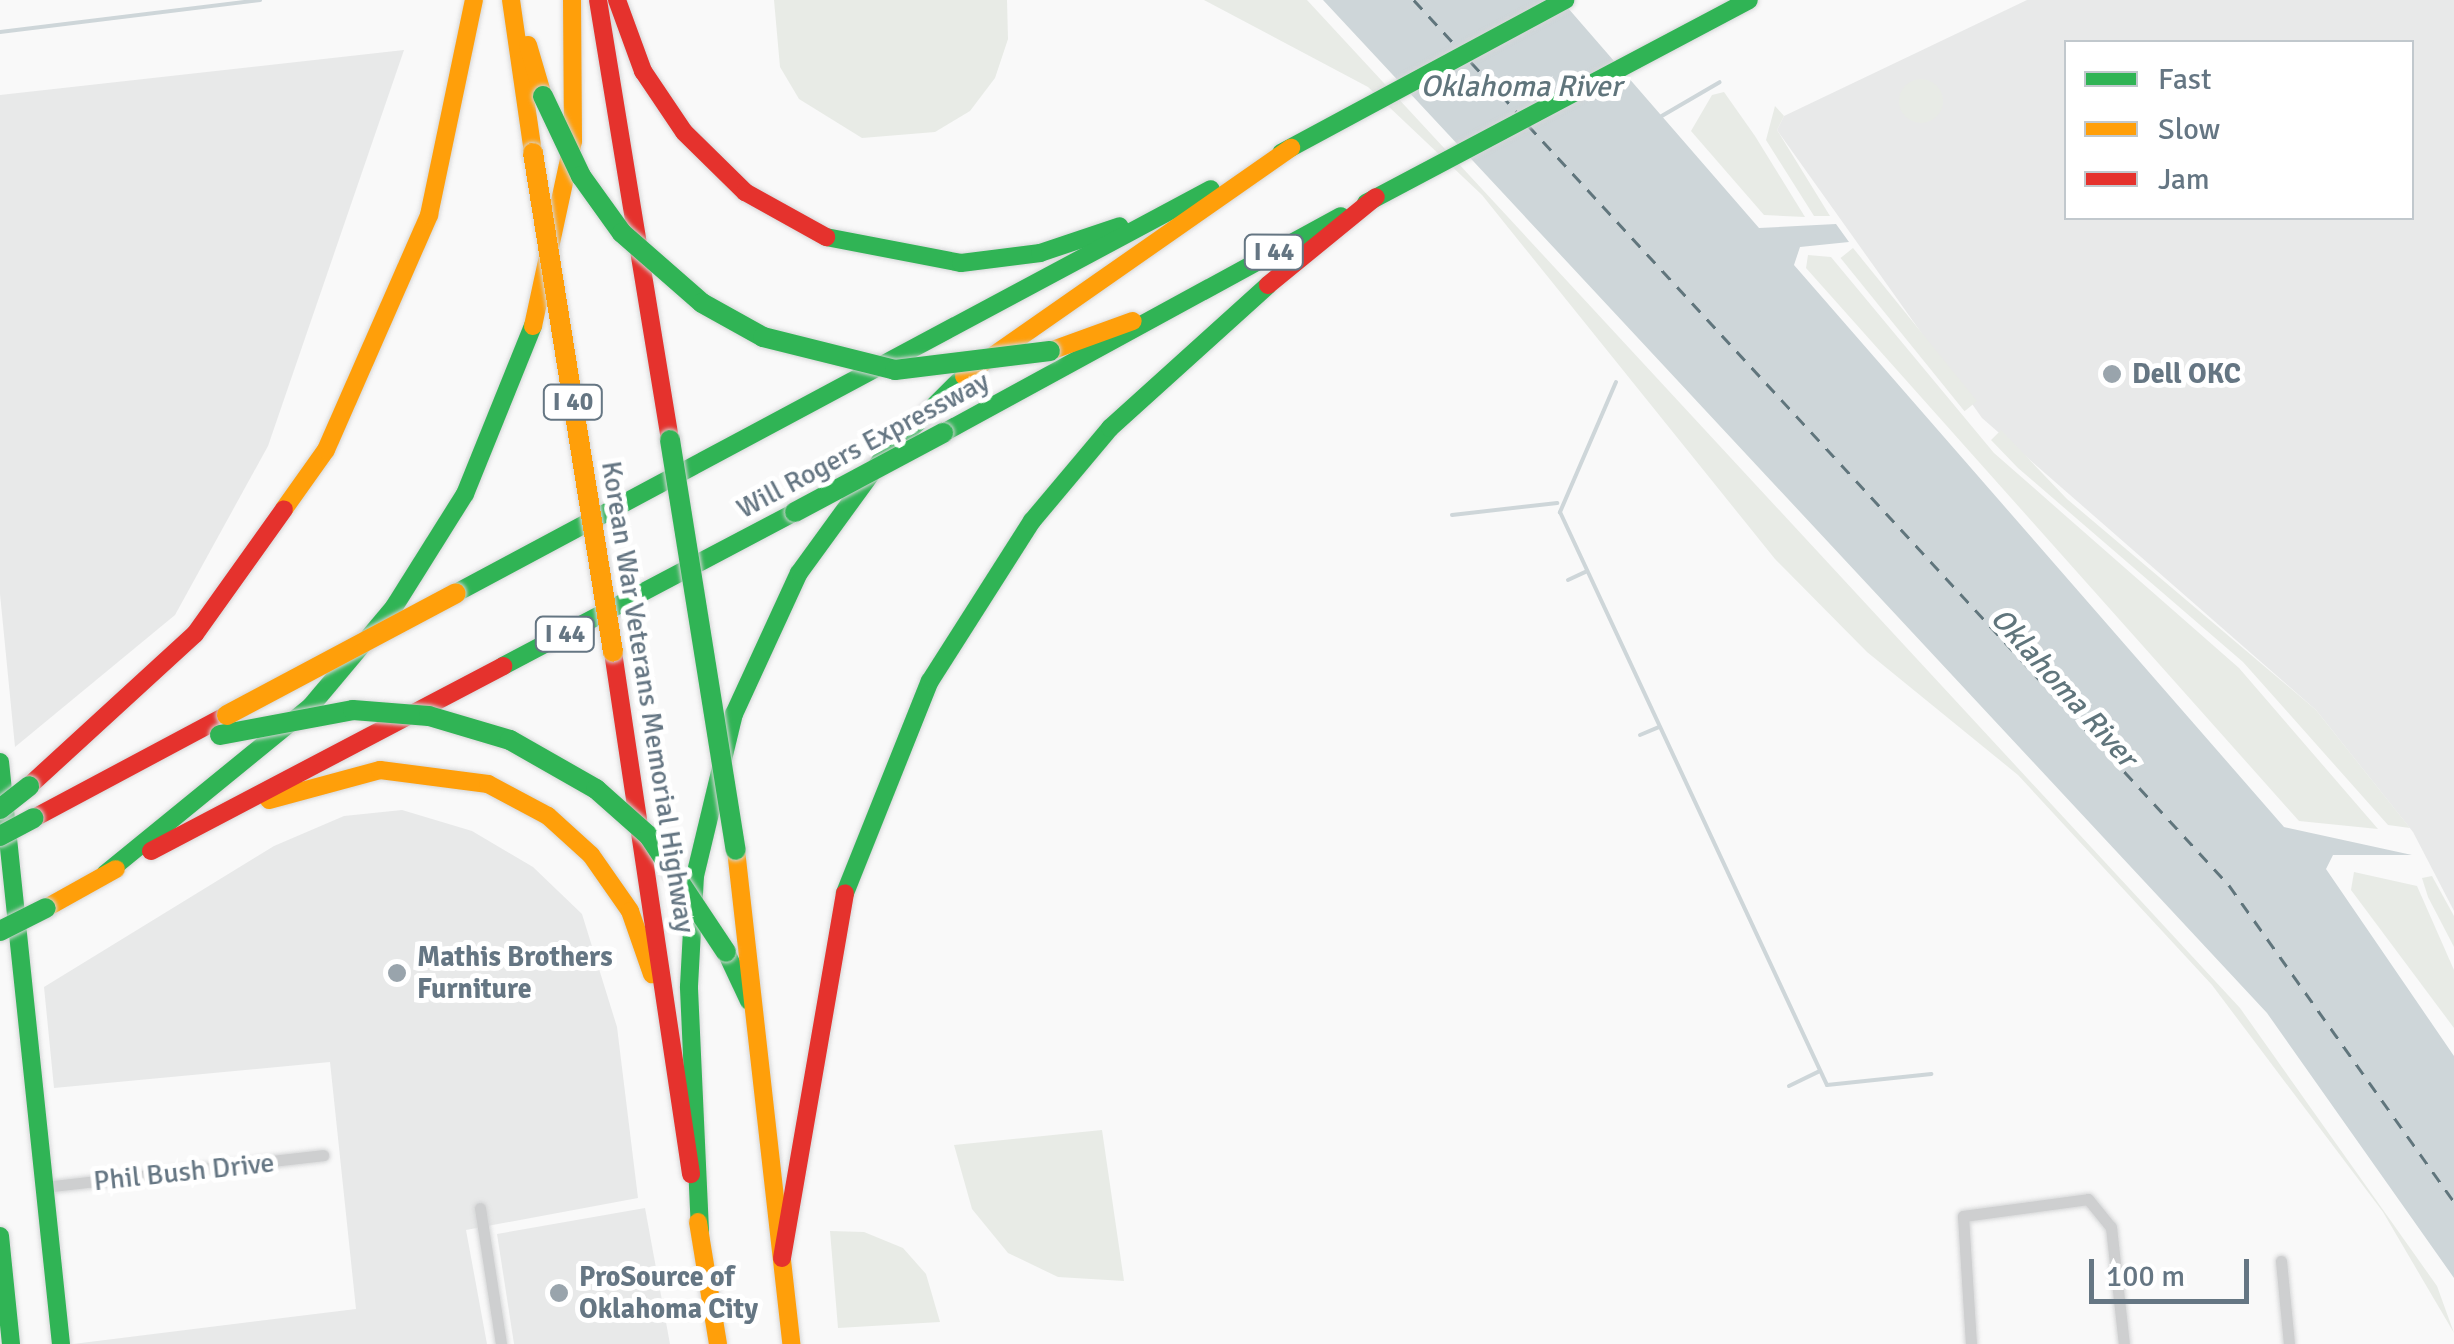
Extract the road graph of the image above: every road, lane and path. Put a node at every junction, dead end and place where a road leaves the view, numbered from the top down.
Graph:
1 (474, 0) edge
2 (513, 0) edge
3 (572, 0) edge
4 (598, 0) edge
5 (617, 0) edge
6 (1566, 0) edge
7 (1749, 0) edge
8 (1290, 148) junction
9 (1376, 197) junction
10 (1188, 201) junction
11 (1171, 308) junction
12 (224, 725) junction
13 (0, 762) edge
14 (0, 809) edge
15 (215, 817) junction
16 (0, 836) edge
17 (105, 874) junction
18 (0, 931) edge
19 (756, 1016) junction
20 (668, 1030) junction
21 (323, 1155) dead end
22 (44, 1187) junction
23 (480, 1208) dead end
24 (700, 1231) junction
25 (0, 1236) edge
26 (782, 1258) junction
27 (2282, 1261) dead end
28 (11, 1344) edge
29 (60, 1344) edge
30 (501, 1344) edge
31 (718, 1344) edge
32 (791, 1344) edge
33 (1972, 1344) edge
34 (2124, 1344) edge
35 (2289, 1344) edge

1 - 14 main road, bridge
2 - 11 main road, bridge
2 - 20 main road, Korean War Veterans Memorial Highway / I 40, bridge
3 - 17 main road
4 - 19 main road, bridge
5 - 10 main road
6 - 8 main road
7 - 9 main road, Will Rogers Expressway / I 44
8 - 10 main road
8 - 24 main road
9 - 11 main road, Will Rogers Expressway / I 44
9 - 26 main road
10 - 12 main road, bridge
11 - 15 main road, Will Rogers Expressway / I 44, bridge
12 - 16 main road, bridge
12 - 19 main road, bridge
13 - 22 main road
15 - 17 main road, Will Rogers Expressway / I 44
15 - 20 main road
17 - 18 main road, Will Rogers Expressway / I 44, bridge
19 - 26 main road
20 - 24 main road, Korean War Veterans Memorial Highway / I 40
21 - 22 street, Phil Bush Drive
22 - 29 main road
23 - 30 street
24 - 31 main road, Korean War Veterans Memorial Highway / I 40
25 - 28 main road
26 - 32 main road
27 - 35 street
33 - 34 street

